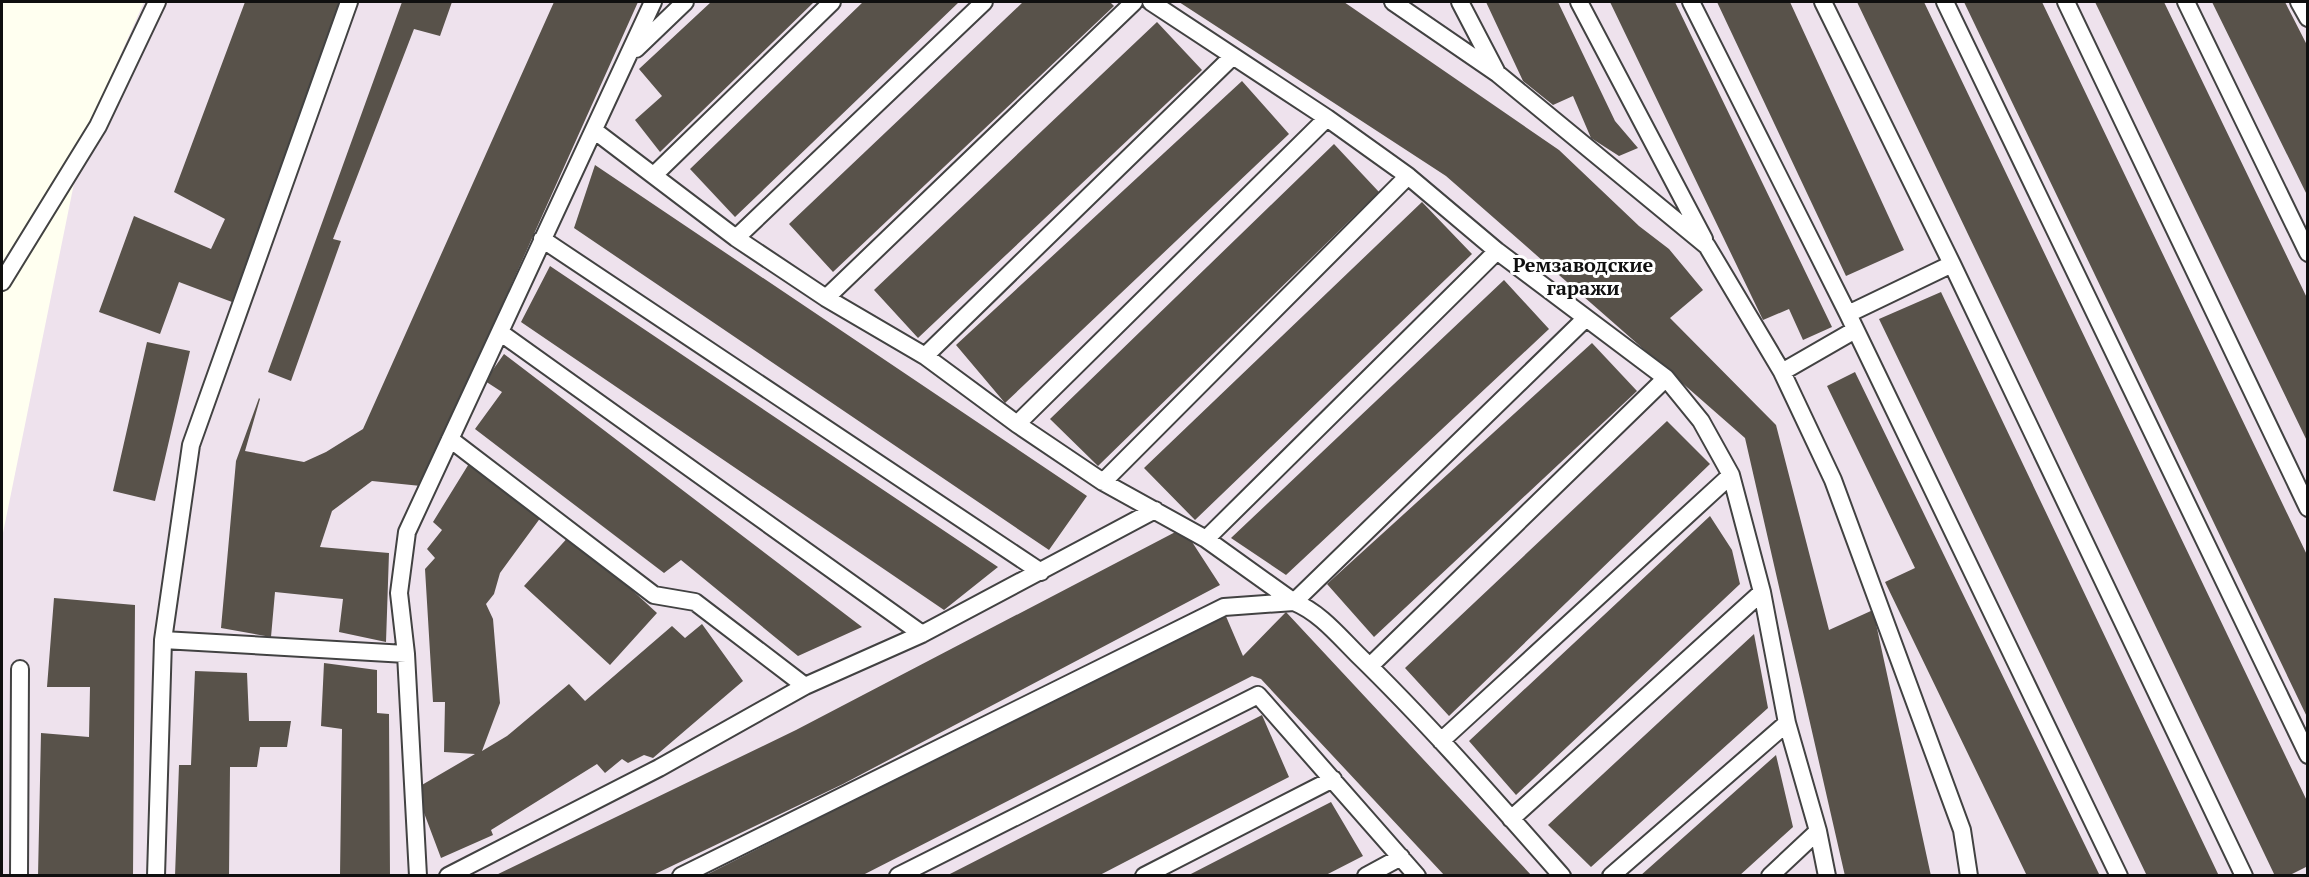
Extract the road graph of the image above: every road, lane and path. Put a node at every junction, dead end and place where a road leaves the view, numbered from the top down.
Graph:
1 (157, 2) edge
2 (349, 2) edge
3 (653, 2) edge
4 (685, 2) edge
5 (832, 2) edge
6 (984, 2) edge
7 (1134, 2) edge
8 (1151, 2) edge
9 (1393, 2) edge
10 (1460, 2) edge
11 (1579, 2) edge
12 (1691, 2) edge
13 (1823, 2) edge
14 (1945, 2) edge
15 (2066, 2) edge
16 (2186, 2) edge
17 (2300, 2) edge
18 (2307, 18) edge
19 (1232, 57) junction
20 (627, 58) junction
21 (1498, 74) junction
22 (1326, 118) junction
23 (595, 131) junction
24 (654, 175) junction
25 (1408, 176) junction
26 (736, 238) junction
27 (542, 239) junction
28 (1707, 246) junction
29 (1497, 251) junction
30 (2307, 253) edge
31 (1952, 264) junction
32 (2, 282) edge
33 (826, 298) junction
34 (1848, 314) junction
35 (1585, 319) junction
36 (1855, 330) junction
37 (501, 333) junction
38 (925, 356) junction
39 (1782, 372) junction
40 (1666, 378) junction
41 (1017, 424) junction
42 (450, 439) junction
43 (1731, 475) junction
44 (1102, 482) junction
45 (2307, 508) edge
46 (1155, 510) junction
47 (1206, 539) junction
48 (1041, 572) junction
49 (1762, 592) junction
50 (1294, 602) junction
51 (922, 634) junction
52 (163, 640) junction
53 (406, 654) junction
54 (1370, 666) junction
55 (20, 669) dead end
56 (805, 686) junction
57 (1787, 723) junction
58 (1441, 741) junction
59 (2307, 755) edge
60 (1333, 779) junction
61 (1511, 819) junction
62 (1818, 831) junction
63 (1401, 857) junction
64 (19, 876) edge
65 (156, 876) edge
66 (418, 876) edge
67 (448, 876) edge
68 (681, 876) edge
69 (898, 876) edge
70 (1144, 876) edge
71 (1366, 876) edge
72 (1417, 876) edge
73 (1562, 876) edge
74 (1611, 876) edge
75 (1770, 876) edge
76 (1827, 876) edge
77 (1969, 876) edge
78 (2119, 876) edge
79 (2244, 876) edge

1 - 32 lane
2 - 52 lane
3 - 20 lane
4 - 20 lane
5 - 24 lane
6 - 26 lane
7 - 33 lane
8 - 19 lane
9 - 21 lane
10 - 21 lane
11 - 28 lane
12 - 34 lane
13 - 31 lane
14 - 59 lane
15 - 45 lane
16 - 30 lane
17 - 18 lane
19 - 22 lane
19 - 38 lane
20 - 23 lane
21 - 28 lane
22 - 25 lane
22 - 41 lane
23 - 24 lane
23 - 27 lane
24 - 26 lane
25 - 29 lane
25 - 44 lane
26 - 33 lane
27 - 37 lane
27 - 48 lane
28 - 39 lane
29 - 35 lane
29 - 47 lane
31 - 34 lane
31 - 79 lane
33 - 38 lane
34 - 36 lane
35 - 40 lane
35 - 50 lane
36 - 39 lane
36 - 78 lane
37 - 42 lane
37 - 51 lane
38 - 41 lane
39 - 77 lane
40 - 43 lane
40 - 54 lane
41 - 44 lane
42 - 53 lane
42 - 56 lane
43 - 49 lane
43 - 58 lane
44 - 46 lane
46 - 47 lane
46 - 48 lane
47 - 50 lane
48 - 51 lane
49 - 57 lane
49 - 61 lane
50 - 54 lane
50 - 68 lane
51 - 56 lane
52 - 53 lane
52 - 65 lane
53 - 66 lane
54 - 58 lane
55 - 64 lane
56 - 67 lane
57 - 62 lane
57 - 74 lane
58 - 61 lane
60 - 63 lane
60 - 69 lane
60 - 70 lane
61 - 73 lane
62 - 75 lane
62 - 76 lane
63 - 71 lane
63 - 72 lane

